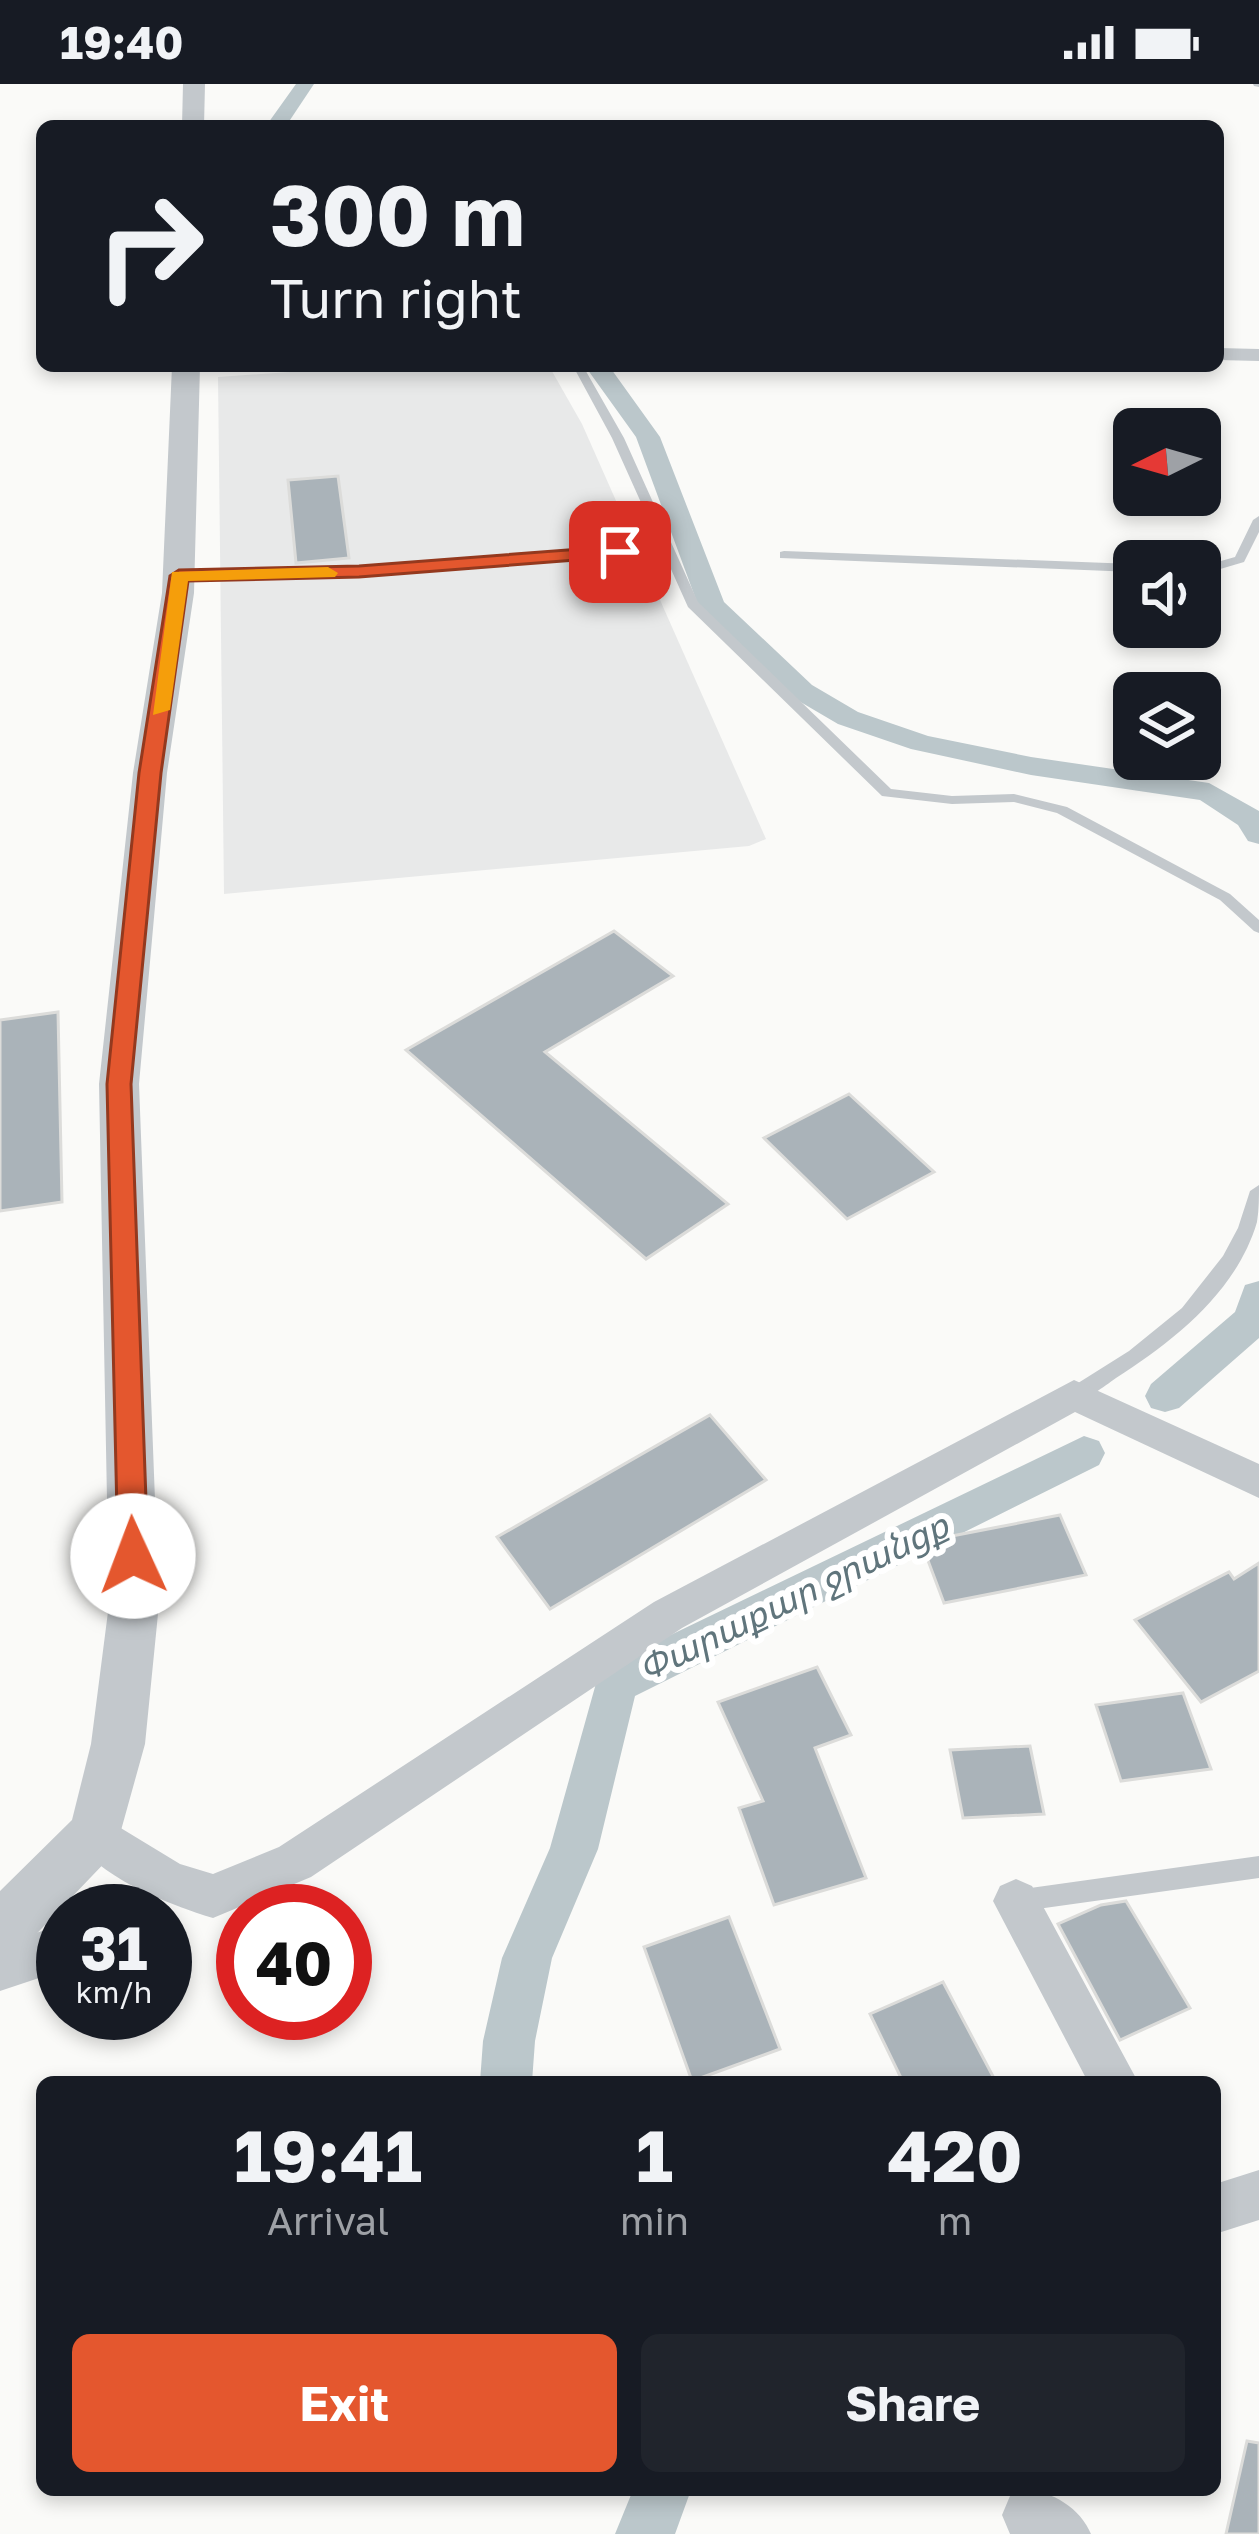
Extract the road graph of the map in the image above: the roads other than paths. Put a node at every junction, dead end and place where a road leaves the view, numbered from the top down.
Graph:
1 (194, 84) edge
2 (193, 120) edge
3 (1224, 354) edge
4 (1259, 355) edge
5 (186, 372) edge
6 (581, 372) edge
7 (1259, 520) edge
8 (620, 552) dead end
9 (784, 555) dead end
10 (1221, 565) edge
11 (1113, 567) edge
12 (179, 576) junction
13 (1259, 928) edge
14 (1259, 1191) edge
15 (1074, 1395) junction
16 (1259, 1483) edge
17 (96, 1834) junction
18 (1259, 1867) edge
19 (213, 1896) junction
20 (1016, 1900) joint
21 (192, 1903) edge
22 (0, 1931) edge
23 (36, 1956) edge
24 (0, 1968) edge
25 (1106, 2076) edge
26 (1259, 2194) edge
27 (1221, 2207) edge

1 - 2 street
3 - 4 street
5 - 12 street
6 - 13 lane
7 - 10 lane
8 - 12 lane
9 - 11 lane
12 - 17 street
14 - 15 lane
15 - 16 street
15 - 19 street
17 - 19 street
17 - 22 street
18 - 20 lane
19 - 21 street
20 - 25 street
23 - 24 street
26 - 27 street

